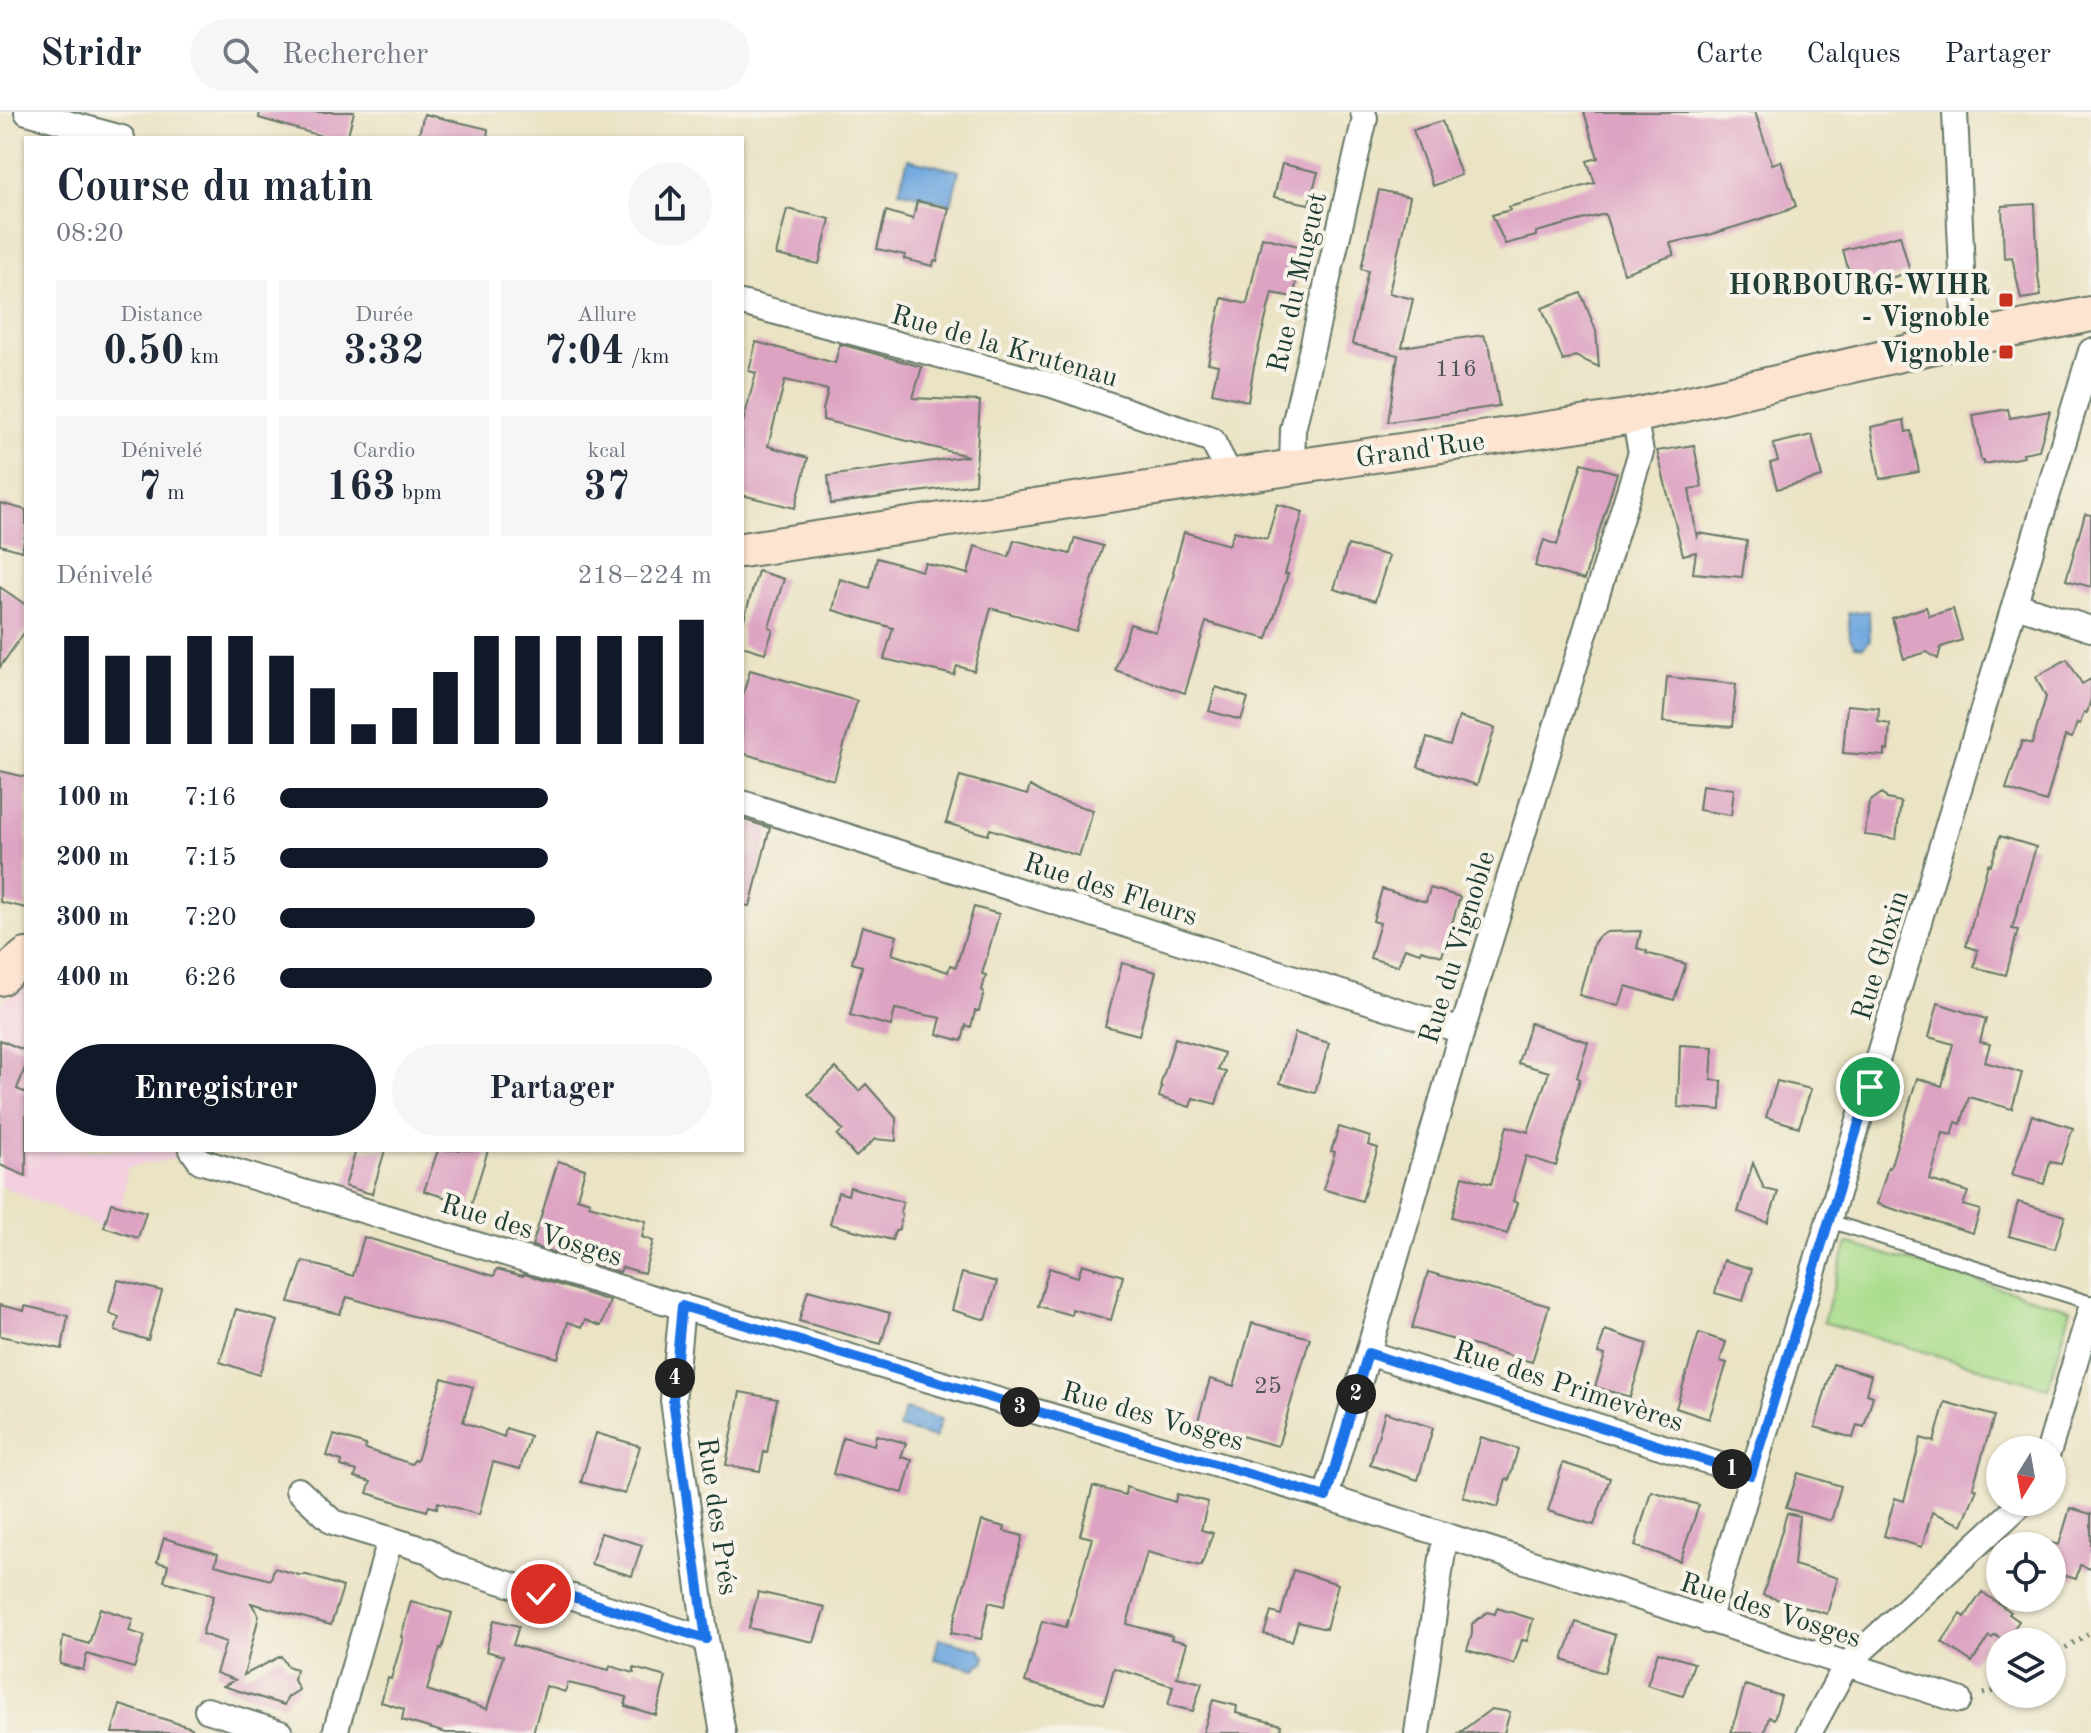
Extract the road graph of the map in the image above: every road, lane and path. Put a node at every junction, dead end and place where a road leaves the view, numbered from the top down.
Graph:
1 (27, 112) edge
2 (1363, 112) edge
3 (1955, 112) edge
4 (115, 136) edge
5 (744, 304) edge
6 (2090, 323) edge
7 (1965, 339) junction
8 (2091, 351) edge
9 (1634, 416) junction
10 (1292, 467) junction
11 (1230, 475) junction
12 (744, 550) edge
13 (2016, 605) junction
14 (2091, 629) edge
15 (744, 804) edge
16 (24, 958) edge
17 (0, 978) edge
18 (1462, 1031) junction
19 (193, 1152) edge
20 (1829, 1221) junction
21 (682, 1306) junction
22 (2091, 1306) edge
23 (1368, 1353) junction
24 (2053, 1436) edge
25 (1751, 1475) junction
26 (298, 1490) dead end
27 (1326, 1497) junction
28 (2008, 1516) edge
29 (1445, 1537) junction
30 (390, 1540) junction
31 (1708, 1621) junction
32 (2091, 1632) edge
33 (706, 1639) junction
34 (2066, 1647) edge
35 (1846, 1665) junction
36 (1959, 1700) dead end
37 (207, 1710) dead end
38 (280, 1733) edge
39 (335, 1733) edge
40 (723, 1733) edge
41 (1417, 1733) edge
42 (1809, 1733) edge

1 - 4 street
2 - 10 street, Rue du Muguet
3 - 7 street
5 - 11 street, Rue de la Krutenau
6 - 7 street, Grand'Rue
7 - 9 street, Grand'Rue
8 - 13 street, Rue Gloxin
9 - 10 street, Grand'Rue
9 - 18 street, Rue du Vignoble
10 - 11 street, Grand'Rue
11 - 12 street, Grand'Rue
13 - 14 street
13 - 20 street, Rue Gloxin
15 - 18 street, Rue des Fleurs
16 - 17 street
18 - 23 street, Rue du Vignoble
19 - 21 street, Rue des Vosges
20 - 22 lane
20 - 25 street, Rue Gloxin
21 - 27 street, Rue des Vosges
21 - 33 street, Rue des Prés
22 - 24 street
23 - 25 street, Rue des Primevères
23 - 27 street, Rue du Vignoble
25 - 31 street, Rue Gloxin
26 - 30 street
27 - 29 street, Rue des Vosges
28 - 35 street
29 - 31 street, Rue des Vosges
29 - 41 street
30 - 33 street
30 - 39 street
31 - 35 street, Rue des Vosges
32 - 34 path
33 - 40 street, Rue des Prés
35 - 36 street, Rue des Vosges
35 - 42 street
37 - 38 street

